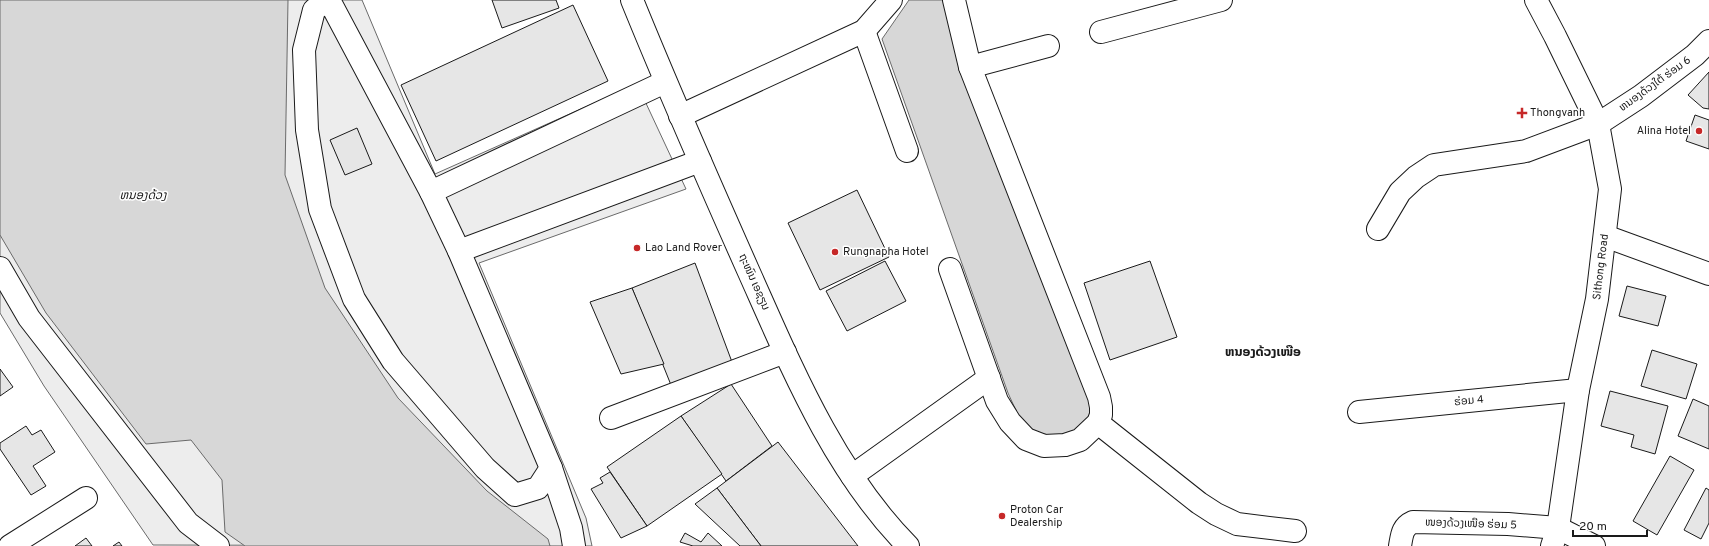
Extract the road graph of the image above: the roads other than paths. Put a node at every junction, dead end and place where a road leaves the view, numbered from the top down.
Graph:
1 (328, 0) edge
2 (632, 0) edge
3 (891, 0) edge
4 (954, 0) edge
5 (1221, 0) edge
6 (1536, 0) edge
7 (864, 31) junction
8 (1101, 32) dead end
9 (1709, 41) edge
10 (1048, 46) dead end
11 (970, 67) junction
12 (665, 82) junction
13 (680, 116) junction
14 (1598, 124) junction
15 (908, 150) dead end
16 (700, 161) junction
17 (431, 192) junction
18 (1378, 229) dead end
19 (1605, 236) junction
20 (459, 251) junction
21 (0, 268) edge
22 (950, 269) dead end
23 (1709, 274) edge
24 (785, 352) junction
25 (989, 378) junction
26 (1578, 390) junction
27 (1359, 412) dead end
28 (611, 418) dead end
29 (1098, 423) junction
30 (551, 468) junction
31 (852, 476) junction
32 (86, 498) dead end
33 (1295, 531) dead end
34 (1555, 537) edge
35 (906, 545) edge
36 (10, 546) edge
37 (218, 546) edge
38 (574, 546) edge
39 (1400, 546) edge
40 (1594, 546) edge

1 - 17 street
1 - 30 street
2 - 12 street, ຖະໜົນ ເອຊຽນ
3 - 7 street
4 - 11 street
5 - 8 street
6 - 14 street, Sithong Road
7 - 13 street
7 - 15 street
9 - 14 street, ຫນອງດ້ວງໃຕ້ ຮ່ອມ 6
10 - 11 street
11 - 29 street
12 - 13 street, ຖະໜົນ ເອຊຽນ
12 - 17 street
13 - 16 street, ຖະໜົນ ເອຊຽນ
14 - 18 street, ຫນອງດ້ວງໃຕ້ ຮ່ອມ 6
14 - 19 street, Sithong Road
16 - 20 street
16 - 24 street, ຖະໜົນ ເອຊຽນ
17 - 20 street
19 - 23 street
19 - 26 street, Sithong Road
20 - 30 street
21 - 37 street
22 - 25 street
24 - 28 street
24 - 31 street, ຖະໜົນ ເອຊຽນ
25 - 29 street
25 - 31 street
26 - 27 street, ຮ່ອມ 4
26 - 34 street, Sithong Road
29 - 33 street
30 - 38 street
31 - 35 street, ຖະໜົນ ເອຊຽນ
32 - 36 street
34 - 39 street, ໜອງດ້ວງເໜືອ ຮ່ອມ 5
34 - 40 street

